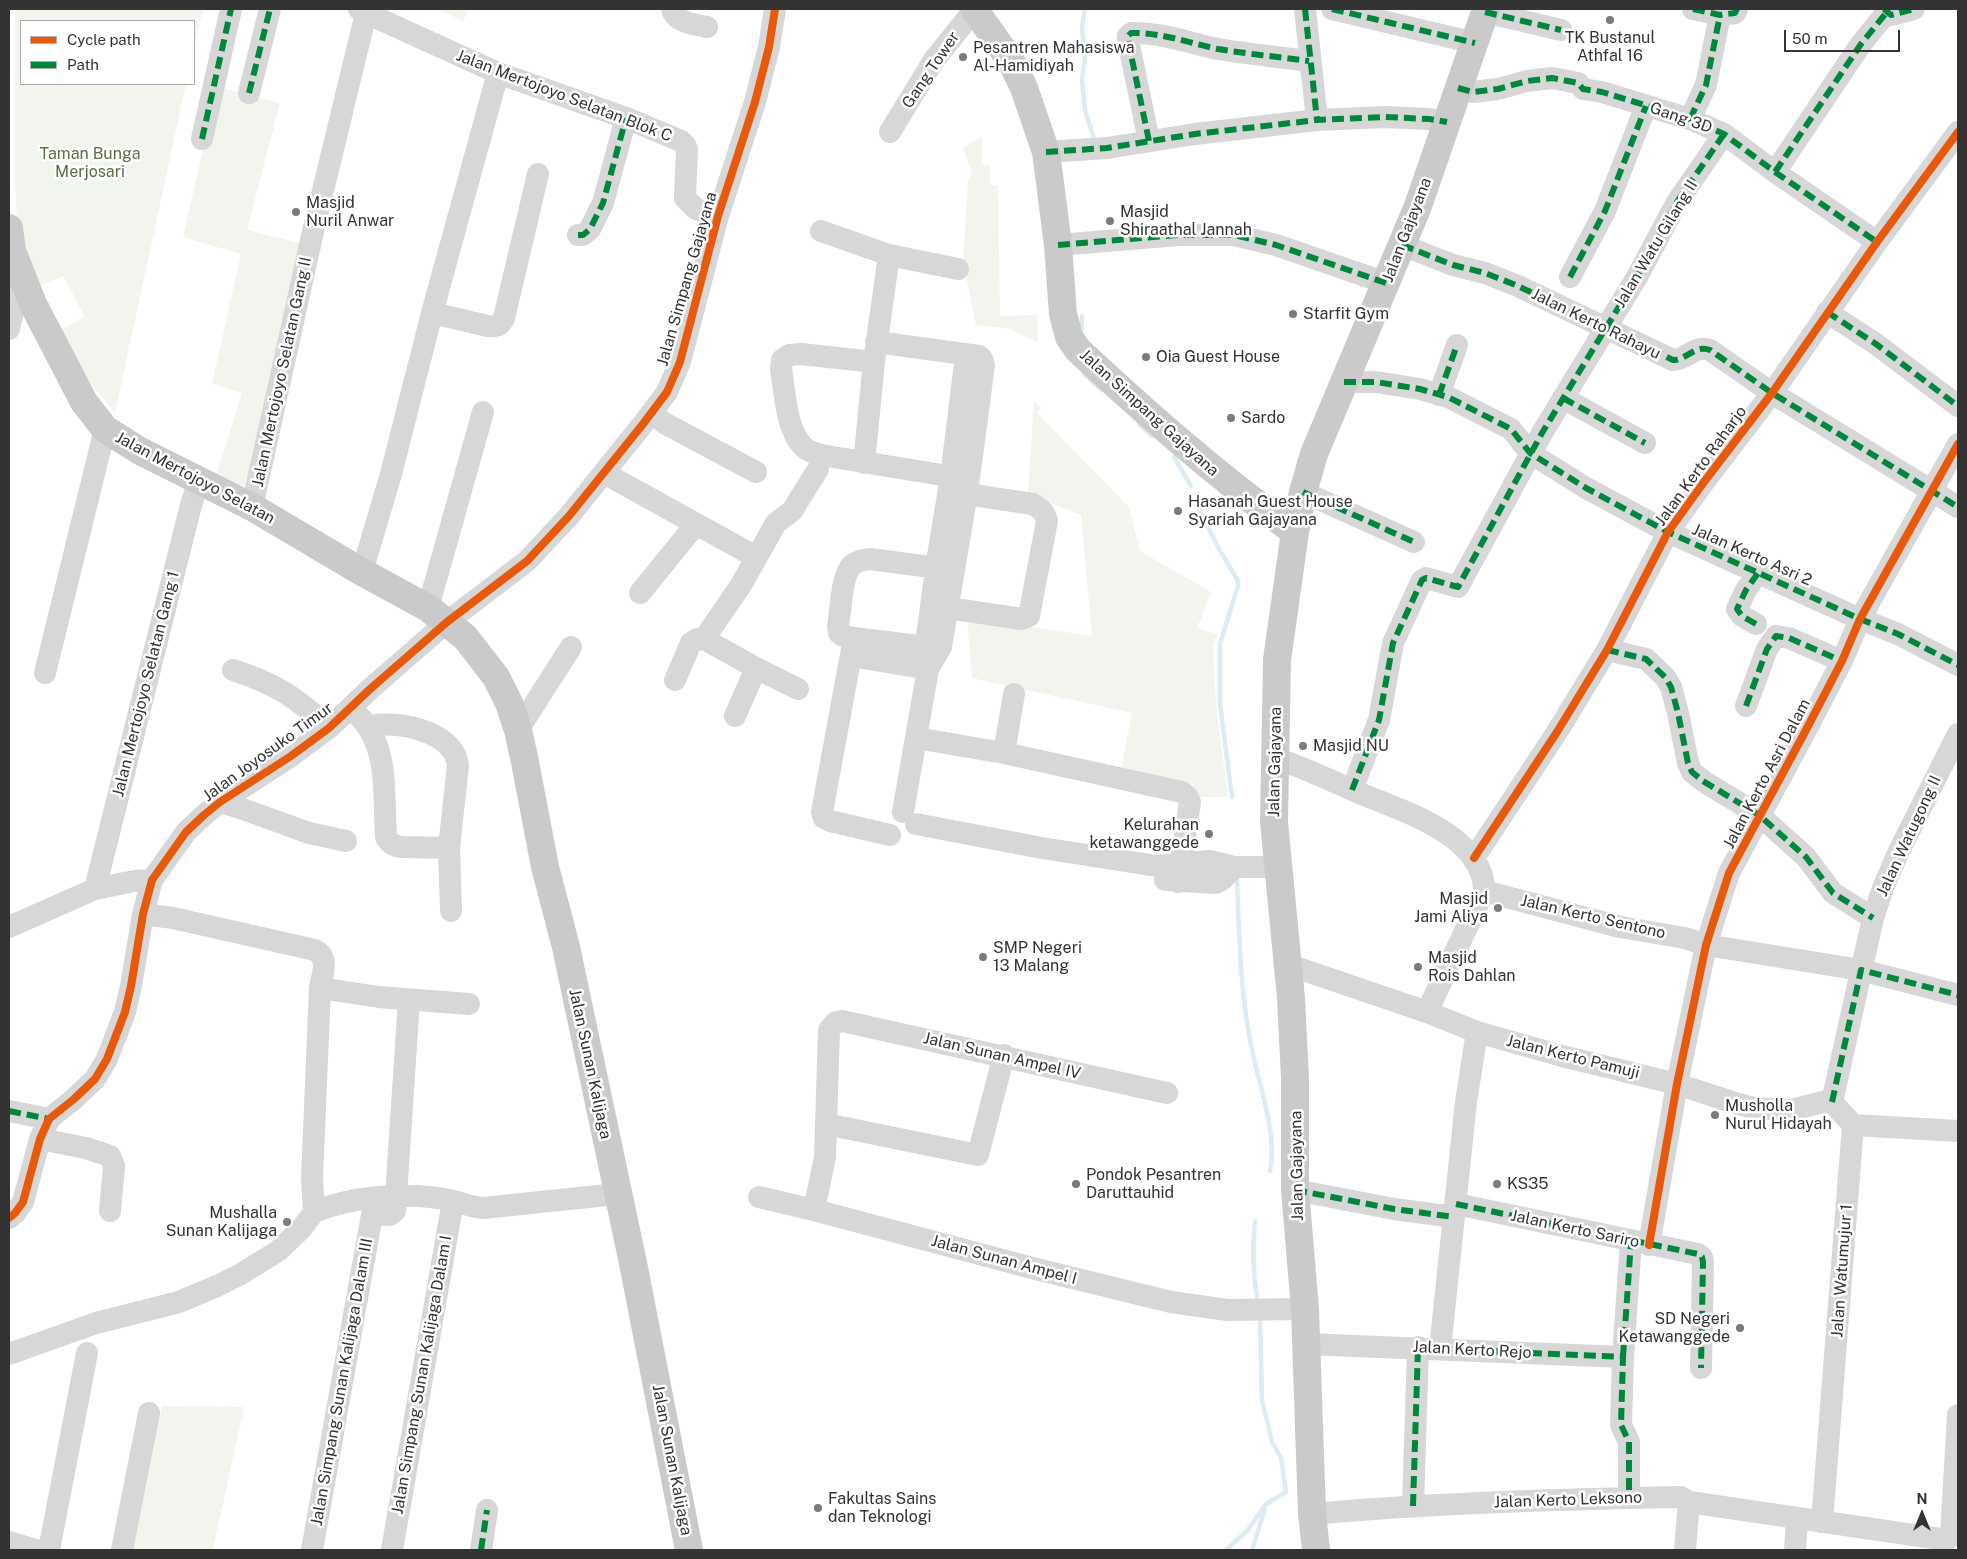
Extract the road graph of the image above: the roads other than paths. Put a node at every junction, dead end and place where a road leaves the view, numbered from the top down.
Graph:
1 (231, 9) edge
2 (270, 9) edge
3 (672, 9) edge
4 (774, 9) edge
5 (975, 9) edge
6 (1305, 9) edge
7 (1332, 9) edge
8 (1693, 9) edge
9 (1914, 9) edge
10 (1486, 10) edge
11 (1885, 10) edge
12 (363, 11) edge
13 (1729, 12) edge
14 (707, 27) dead end
15 (1560, 30) dead end
16 (1475, 43) junction
17 (1309, 61) junction
18 (498, 73) junction
19 (1458, 88) junction
20 (249, 93) dead end
21 (1646, 106) junction
22 (626, 118) junction
23 (1690, 119) junction
24 (1317, 120) junction
25 (1447, 122) junction
26 (890, 132) dead end
27 (1958, 132) edge
28 (1724, 134) junction
29 (202, 139) dead end
30 (1149, 141) junction
31 (1046, 152) junction
32 (1775, 172) junction
33 (538, 174) dead end
34 (718, 216) junction
35 (821, 231) dead end
36 (578, 235) dead end
37 (1877, 242) junction
38 (1058, 245) junction
39 (1402, 245) junction
40 (13, 251) edge
41 (889, 256) junction
42 (958, 269) dead end
43 (1570, 277) dead end
44 (1386, 283) junction
45 (1827, 312) junction
46 (432, 313) junction
47 (9, 329) edge
48 (1606, 329) junction
49 (1457, 345) dead end
50 (875, 352) junction
51 (1344, 382) junction
52 (1772, 393) junction
53 (1439, 395) junction
54 (1563, 398) junction
55 (1958, 406) edge
56 (482, 412) dead end
57 (652, 414) junction
58 (105, 429) junction
59 (1645, 443) dead end
60 (1958, 444) edge
61 (1530, 453) junction
62 (864, 463) junction
63 (818, 468) dead end
64 (756, 472) dead end
65 (604, 473) junction
66 (199, 480) junction
67 (959, 485) junction
68 (1931, 490) junction
69 (1303, 492) junction
70 (252, 507) junction
71 (1958, 507) edge
72 (696, 524) junction
73 (1295, 532) junction
74 (1668, 532) junction
75 (1414, 542) dead end
76 (756, 557) junction
77 (362, 572) junction
78 (1758, 573) junction
79 (944, 584) junction
80 (640, 592) dead end
81 (438, 615) junction
82 (1860, 619) junction
83 (1756, 624) dead end
84 (704, 639) junction
85 (919, 646) junction
86 (572, 647) dead end
87 (853, 647) junction
88 (1607, 650) junction
89 (1842, 661) junction
90 (1958, 665) edge
91 (756, 668) junction
92 (928, 669) junction
93 (233, 670) dead end
94 (45, 673) dead end
95 (675, 680) dead end
96 (798, 689) dead end
97 (1014, 694) dead end
98 (1746, 706) dead end
99 (351, 708) junction
100 (735, 716) dead end
101 (369, 726) junction
102 (329, 728) junction
103 (518, 730) junction
104 (1958, 734) edge
105 (916, 738) junction
106 (1004, 753) junction
107 (1274, 758) junction
108 (250, 784) junction
109 (1352, 790) junction
110 (220, 802) junction
111 (1759, 815) junction
112 (275, 820) junction
113 (901, 826) junction
114 (346, 841) dead end
115 (449, 848) junction
116 (1474, 858) junction
117 (1278, 867) junction
118 (1179, 873) junction
119 (152, 880) junction
120 (95, 889) junction
121 (1484, 891) junction
122 (451, 910) dead end
123 (143, 914) junction
124 (1873, 918) junction
125 (9, 928) edge
126 (1706, 945) junction
127 (1289, 965) junction
128 (1861, 970) junction
129 (320, 988) junction
130 (1958, 995) edge
131 (410, 1000) junction
132 (469, 1004) dead end
133 (1427, 1012) junction
134 (1477, 1032) junction
135 (1004, 1056) junction
136 (1677, 1084) junction
137 (1167, 1093) dead end
138 (1832, 1102) junction
139 (9, 1111) edge
140 (48, 1119) junction
141 (826, 1124) junction
142 (1853, 1125) junction
143 (1958, 1131) edge
144 (40, 1139) junction
145 (18, 1180) edge
146 (1296, 1190) junction
147 (617, 1194) junction
148 (759, 1197) dead end
149 (453, 1201) junction
150 (382, 1203) junction
151 (814, 1210) junction
152 (1455, 1210) junction
153 (110, 1211) dead end
154 (314, 1212) junction
155 (9, 1218) edge
156 (1640, 1243) junction
157 (1305, 1309) junction
158 (1306, 1344) junction
159 (1418, 1347) junction
160 (1440, 1349) junction
161 (87, 1353) dead end
162 (9, 1354) edge
163 (1623, 1364) junction
164 (1701, 1368) dead end
165 (149, 1413) dead end
166 (1958, 1415) edge
167 (1629, 1498) junction
168 (1689, 1502) junction
169 (1413, 1506) junction
170 (487, 1510) dead end
171 (1312, 1514) junction
172 (1797, 1519) junction
173 (1822, 1522) junction
174 (9, 1542) edge
175 (36, 1550) edge
176 (49, 1550) edge
177 (122, 1550) edge
178 (312, 1550) edge
179 (392, 1550) edge
180 (481, 1550) edge
181 (689, 1550) edge
182 (1316, 1550) edge
183 (1685, 1550) edge
184 (1795, 1550) edge

1 - 29 street
2 - 20 street
3 - 14 street
4 - 34 street, Jalan Simpang Gajayana
5 - 26 street, Gang Tower
5 - 31 main road, Jalan Simpang Gajayana
6 - 17 street
7 - 16 street
8 - 13 street
9 - 11 street
10 - 15 street
10 - 16 main road, Jalan Gajayana
11 - 32 street
12 - 18 street, Jalan Mertojoyo Selatan Blok C
12 - 70 street, Jalan Mertojoyo Selatan Gang II
13 - 23 street
16 - 19 main road, Jalan Gajayana
17 - 24 street
17 - 30 street
18 - 22 street, Jalan Mertojoyo Selatan Blok C
18 - 46 street
19 - 21 street, Gang 3D
19 - 25 main road, Jalan Gajayana
21 - 23 street, Gang 3D
21 - 43 street
22 - 34 street, Jalan Mertojoyo Selatan Blok C
22 - 36 street
23 - 28 street, Gang 3D
24 - 25 street
24 - 30 street
25 - 39 main road, Jalan Gajayana
27 - 37 street, Jalan Kerto Raharjo
28 - 32 street, Gang 3D
28 - 48 street, Jalan Watu Gilang II
30 - 31 street
31 - 38 main road, Jalan Simpang Gajayana
32 - 37 street, Gang 3D
33 - 46 street
34 - 57 street, Jalan Simpang Gajayana
35 - 41 street
37 - 45 street, Jalan Kerto Raharjo
38 - 44 street
38 - 73 main road, Jalan Simpang Gajayana
39 - 44 main road, Jalan Gajayana
39 - 48 street, Jalan Kerto Rahayu
40 - 47 street
40 - 58 main road, Jalan Mertojoyo Selatan
41 - 42 street
41 - 50 street
44 - 51 main road, Jalan Gajayana
45 - 52 street, Jalan Kerto Raharjo
45 - 55 street
46 - 77 street
48 - 52 street, Jalan Kerto Rahayu
48 - 54 street, Jalan Watu Gilang II
49 - 53 street
50 - 62 street
50 - 62 street
50 - 67 street
51 - 53 street, Jalan Kerto Asri 2
51 - 69 main road, Jalan Gajayana
52 - 68 street, Jalan Kerto Rahayu
52 - 74 street, Jalan Kerto Raharjo
53 - 61 street, Jalan Kerto Asri 2
54 - 59 street
54 - 61 street, Jalan Watu Gilang II
56 - 81 street
57 - 64 street
57 - 65 street, Jalan Simpang Gajayana
58 - 66 main road, Jalan Mertojoyo Selatan
58 - 94 street
60 - 68 street, Jalan Kerto Asri Dalam
61 - 74 street, Jalan Kerto Asri 2
61 - 109 street, Jalan Watu Gilang II
62 - 67 street
63 - 76 street
65 - 72 street
65 - 81 street, Jalan Simpang Gajayana
66 - 70 main road, Jalan Mertojoyo Selatan
66 - 120 street, Jalan Mertojoyo Selatan Gang 1
67 - 79 street
67 - 79 street
68 - 71 street, Jalan Kerto Rahayu
68 - 82 street, Jalan Kerto Asri Dalam
69 - 73 main road, Jalan Gajayana
69 - 75 street
70 - 77 main road, Jalan Mertojoyo Selatan
72 - 76 street
72 - 80 street
73 - 107 main road, Jalan Gajayana
74 - 78 street, Jalan Kerto Asri 2
74 - 88 street, Jalan Kerto Raharjo
76 - 84 street
77 - 81 main road, Jalan Mertojoyo Selatan
78 - 82 street, Jalan Kerto Asri 2
78 - 83 street
79 - 85 street
79 - 87 street
79 - 92 street
81 - 99 street, Jalan Joyosuko Timur
81 - 103 main road, Jalan Sunan Kalijaga
82 - 89 street, Jalan Kerto Asri Dalam
82 - 90 street, Jalan Kerto Asri 2
84 - 91 street
84 - 95 street
85 - 87 street
85 - 92 street
86 - 103 street
87 - 92 street
87 - 113 street
88 - 111 street
88 - 116 street, Jalan Kerto Raharjo
89 - 98 street
89 - 111 street, Jalan Kerto Asri Dalam
91 - 96 street
91 - 100 street
92 - 105 street
93 - 102 street
97 - 106 street
99 - 101 street
99 - 102 street, Jalan Joyosuko Timur
101 - 115 street
101 - 115 street
102 - 108 street, Jalan Joyosuko Timur
103 - 147 main road, Jalan Sunan Kalijaga
104 - 124 street, Jalan Watugong II
105 - 106 street
105 - 113 street
106 - 118 street
107 - 109 street
107 - 117 main road, Jalan Gajayana
108 - 110 street, Jalan Joyosuko Timur
108 - 112 street
109 - 116 street
110 - 112 street
110 - 119 street, Jalan Joyosuko Timur
111 - 124 street
111 - 126 street, Jalan Kerto Asri Dalam
112 - 114 street
113 - 118 street
115 - 122 street
116 - 121 street
117 - 118 street
117 - 127 main road, Jalan Gajayana
119 - 120 street
119 - 123 street, Jalan Joyosuko Timur
120 - 125 street
121 - 126 street, Jalan Kerto Sentono
121 - 133 street
123 - 129 street
123 - 140 street, Jalan Joyosuko Timur
124 - 128 street, Jalan Watugong II
126 - 128 street, Jalan Kerto Sentono
126 - 136 street, Jalan Kerto Asri Dalam
127 - 133 street, Jalan Kerto Pamuji
127 - 146 main road, Jalan Gajayana
128 - 130 street, Jalan Kerto Sentono
128 - 138 street, Jalan Watugong II
129 - 131 street
129 - 154 street
131 - 132 street
131 - 150 street, Jalan Simpang Sunan Kalijaga Dalam III
133 - 134 street, Jalan Kerto Pamuji
134 - 136 street, Jalan Kerto Pamuji
134 - 152 street
135 - 137 street, Jalan Sunan Ampel IV
135 - 141 street
135 - 141 street, Jalan Sunan Ampel IV
136 - 138 street, Jalan Kerto Pamuji
136 - 156 street, Jalan Kerto Asri Dalam
138 - 142 street
139 - 140 street
140 - 144 street, Jalan Joyosuko Timur
141 - 151 street
142 - 143 street
142 - 173 street, Jalan Watumujur 1
144 - 145 street, Jalan Joyosuko Timur
144 - 153 street
145 - 155 street, Jalan Joyosuko Timur
146 - 152 street, Jalan Kerto Sariro
146 - 157 main road, Jalan Gajayana
147 - 149 street
147 - 181 main road, Jalan Sunan Kalijaga
148 - 151 street, Jalan Sunan Ampel I
149 - 150 street
149 - 179 street, Jalan Simpang Sunan Kalijaga Dalam I
150 - 154 street
150 - 178 street, Jalan Simpang Sunan Kalijaga Dalam III
151 - 157 street, Jalan Sunan Ampel I
152 - 156 street, Jalan Kerto Sariro
152 - 160 street
154 - 162 street
156 - 163 street, Jalan Kerto Asri Dalam
156 - 164 street, Jalan Kerto Sariro
157 - 158 main road, Jalan Gajayana
158 - 159 street, Jalan Kerto Rejo
158 - 171 main road, Jalan Gajayana
159 - 160 street, Jalan Kerto Rejo
159 - 169 street
160 - 163 street, Jalan Kerto Rejo
161 - 176 street
163 - 167 street, Jalan Kerto Asri Dalam
165 - 177 street
166 - 173 street, Jalan Kerto Leksono
167 - 168 street, Jalan Kerto Leksono
167 - 169 street, Jalan Kerto Leksono
168 - 172 street, Jalan Kerto Leksono
168 - 183 street
169 - 171 street, Jalan Kerto Leksono
170 - 180 street
171 - 182 main road, Jalan Gajayana
172 - 173 street, Jalan Kerto Leksono
172 - 184 street
174 - 175 street

